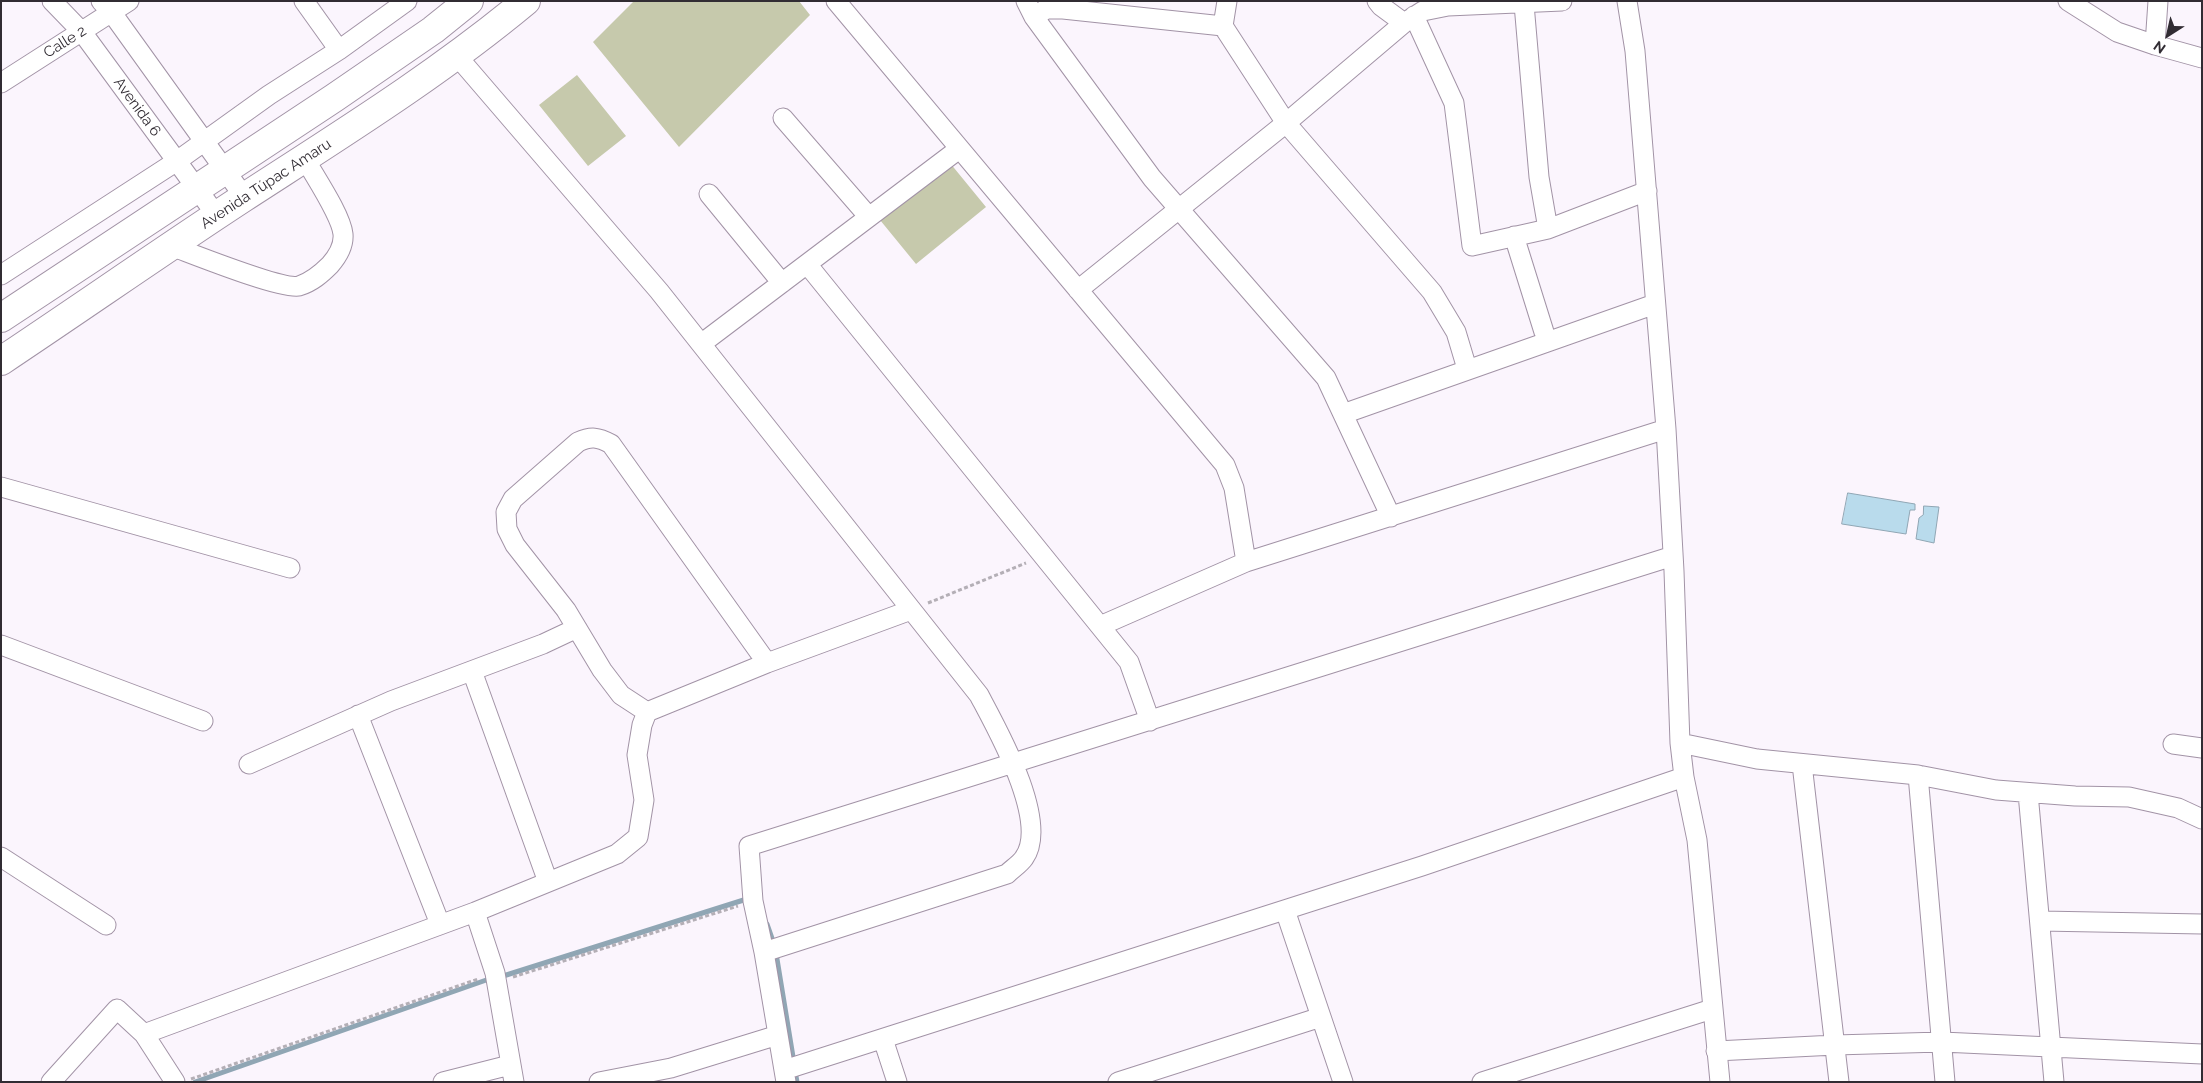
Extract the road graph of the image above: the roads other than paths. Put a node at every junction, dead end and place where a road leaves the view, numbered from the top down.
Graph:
1 (52, 1) edge
2 (129, 1) edge
3 (304, 1) edge
4 (407, 1) edge
5 (469, 1) edge
6 (526, 1) edge
7 (836, 1) edge
8 (1227, 1) edge
9 (1377, 1) edge
10 (1562, 1) edge
11 (1627, 1) edge
12 (2068, 1) edge
13 (2158, 1) edge
14 (1524, 4) junction
15 (106, 7) edge
16 (1030, 9) edge
17 (1409, 19) junction
18 (1223, 26) junction
19 (82, 32) junction
20 (2155, 45) junction
21 (339, 50) junction
22 (457, 56) junction
23 (2202, 58) edge
24 (1, 83) edge
25 (784, 118) dead end
26 (1286, 123) junction
27 (205, 140) junction
28 (960, 149) junction
29 (305, 159) junction
30 (177, 161) junction
31 (226, 171) junction
32 (198, 190) junction
33 (1647, 191) junction
34 (709, 194) dead end
35 (245, 198) junction
36 (1178, 208) junction
37 (217, 216) junction
38 (869, 217) junction
39 (1548, 229) junction
40 (1514, 236) junction
41 (171, 246) junction
42 (807, 264) junction
43 (1, 275) edge
44 (782, 283) junction
45 (1078, 290) junction
46 (1655, 304) junction
47 (1, 318) edge
48 (1544, 332) dead end
49 (701, 344) junction
50 (1, 361) edge
51 (1465, 362) dead end
52 (1342, 414) junction
53 (1666, 429) junction
54 (1, 487) edge
55 (1391, 517) junction
56 (1673, 556) junction
57 (1246, 562) junction
58 (290, 568) dead end
59 (911, 610) junction
60 (1100, 626) junction
61 (577, 628) junction
62 (1, 645) edge
63 (767, 663) junction
64 (472, 671) junction
65 (647, 712) junction
66 (358, 715) junction
67 (203, 721) dead end
68 (1150, 721) junction
69 (1680, 743) junction
70 (2173, 744) dead end
71 (2202, 748) edge
72 (1014, 762) junction
73 (249, 764) dead end
74 (1802, 764) junction
75 (1918, 775) junction
76 (1684, 777) junction
77 (2028, 793) junction
78 (2202, 818) edge
79 (1, 857) edge
80 (548, 882) junction
81 (1285, 910) junction
82 (475, 912) junction
83 (2040, 921) junction
84 (440, 924) junction
85 (2202, 924) edge
86 (106, 925) dead end
87 (764, 952) junction
88 (1712, 1009) junction
89 (1321, 1017) junction
90 (144, 1034) junction
91 (778, 1035) junction
92 (883, 1039) junction
93 (1942, 1042) junction
94 (1835, 1044) junction
95 (2052, 1047) junction
96 (1716, 1051) junction
97 (2202, 1054) edge
98 (512, 1073) edge
99 (785, 1076) edge
100 (647, 1077) edge
101 (51, 1082) edge
102 (175, 1082) edge
103 (443, 1082) edge
104 (599, 1082) edge
105 (897, 1082) edge
106 (1118, 1082) edge
107 (1343, 1082) edge
108 (1482, 1082) edge
109 (1720, 1082) edge
110 (1839, 1082) edge
111 (1945, 1082) edge
112 (2054, 1082) edge

1 - 19 street, Avenida 6
2 - 15 street, Calle 2
3 - 21 street
4 - 21 street
5 - 31 highway
6 - 22 highway, Avenida Túpac Amaru
7 - 28 street
8 - 18 street
9 - 17 street
10 - 14 street
11 - 33 street
12 - 20 street
13 - 20 street
14 - 17 street
14 - 39 street
15 - 19 street, Calle 2
15 - 27 street
16 - 18 street
16 - 36 street
17 - 26 street
17 - 40 street
18 - 26 street
19 - 24 street, Calle 2
19 - 30 street, Avenida 6
20 - 23 street
21 - 27 street
22 - 29 highway, Avenida Túpac Amaru
22 - 49 street
25 - 38 street
26 - 36 street
26 - 51 street
27 - 30 street
27 - 31 street
28 - 38 street
28 - 45 street
29 - 35 highway, Avenida Túpac Amaru
29 - 41 street
30 - 32 street, Avenida 6
30 - 43 street
31 - 32 highway
31 - 35 street
32 - 37 street, Avenida 6
32 - 47 highway
33 - 39 street
33 - 46 street
34 - 44 street
35 - 37 highway, Avenida Túpac Amaru
36 - 45 street
36 - 52 street
37 - 41 highway, Avenida Túpac Amaru
38 - 42 street
39 - 40 street
40 - 48 street
41 - 50 highway, Avenida Túpac Amaru
42 - 44 street
42 - 60 street
44 - 49 street
45 - 57 street
46 - 52 street
46 - 53 street
49 - 59 street
52 - 55 street
53 - 55 street
53 - 56 street
54 - 58 street
55 - 57 street
56 - 68 street
56 - 69 street
57 - 60 street
59 - 63 street
59 - 72 street
60 - 68 street
61 - 63 street
61 - 64 street
61 - 65 street
62 - 67 street
63 - 65 street
64 - 66 street
64 - 80 street
65 - 80 street
66 - 73 street
66 - 84 street
68 - 72 street
69 - 74 street
69 - 76 street
70 - 71 street
72 - 87 street
72 - 87 street
74 - 75 street
74 - 94 street
75 - 77 street
75 - 93 street
76 - 81 street
76 - 88 street
77 - 78 street
77 - 83 street
79 - 86 street
80 - 82 street
81 - 89 street
81 - 92 street
82 - 84 street
82 - 98 street
83 - 85 street
83 - 95 street
84 - 90 street
87 - 91 street
88 - 96 street
88 - 108 street
89 - 106 street
89 - 107 street
90 - 101 street
90 - 102 street
91 - 99 street
91 - 100 street
92 - 99 street
92 - 105 street
93 - 94 street
93 - 95 street
93 - 111 street
94 - 96 street
94 - 110 street
95 - 97 street
95 - 112 street
96 - 109 street
98 - 103 street
100 - 104 street

